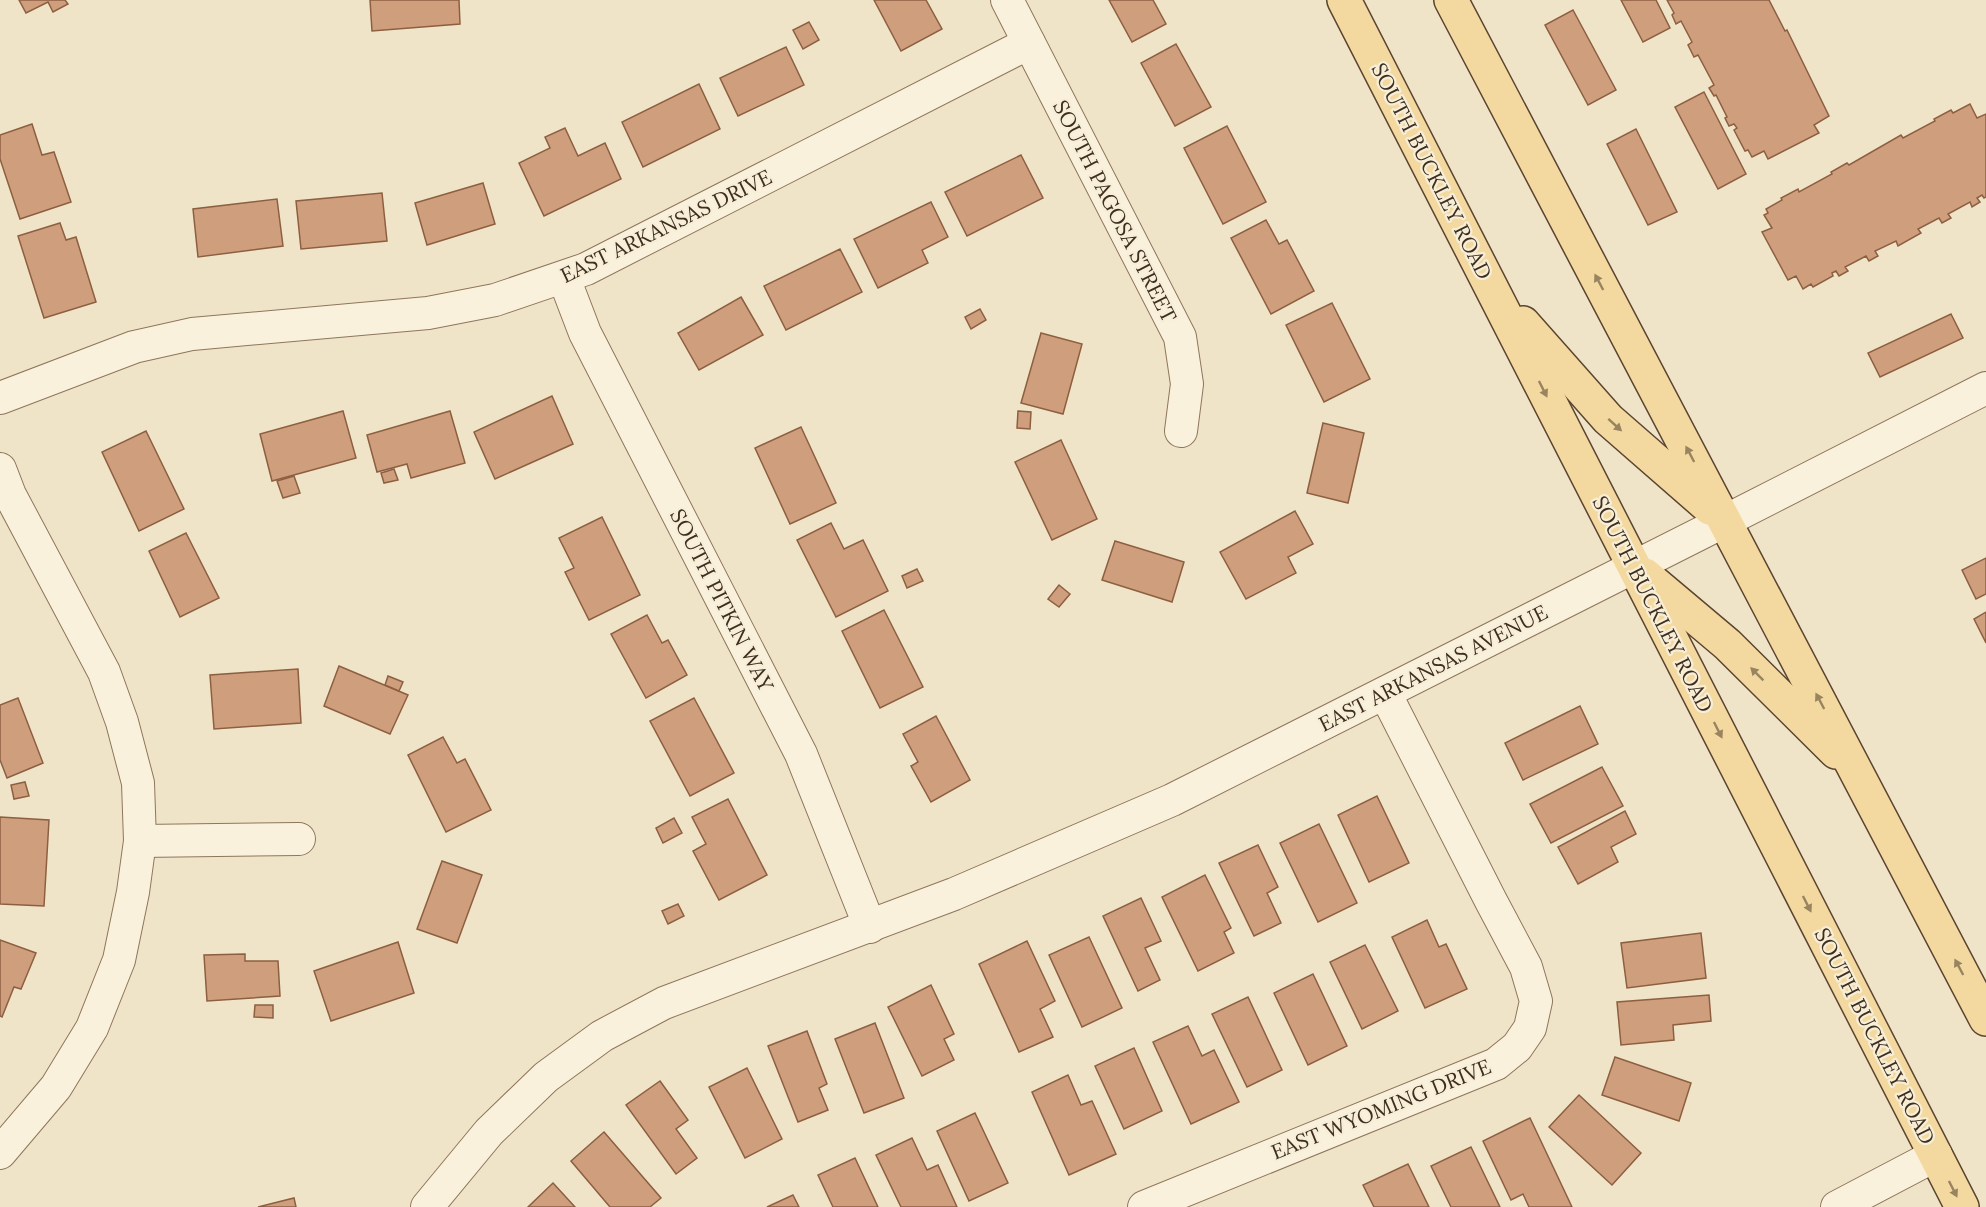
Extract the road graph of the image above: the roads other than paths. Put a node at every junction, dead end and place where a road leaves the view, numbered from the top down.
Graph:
1 (1007, 0) edge
2 (1344, 0) edge
3 (1451, 0) edge
4 (1029, 43) junction
5 (564, 278) junction
6 (1491, 288) junction
7 (1986, 388) edge
8 (0, 398) edge
9 (1181, 431) dead end
10 (0, 469) edge
11 (1725, 522) junction
12 (1634, 566) junction
13 (1386, 693) junction
14 (1858, 775) junction
15 (299, 839) dead end
16 (140, 841) junction
17 (870, 927) junction
18 (1986, 1019) edge
19 (0, 1153) edge
20 (1936, 1155) junction
21 (427, 1207) edge
22 (1144, 1207) edge
23 (1837, 1207) edge
24 (1962, 1207) edge

1 - 4 street, SOUTH PAGOSA STREET
2 - 6 main road, SOUTH BUCKLEY ROAD
11 -> 3 main road
4 - 5 street, EAST ARKANSAS DRIVE
4 - 9 street, SOUTH PAGOSA STREET
5 - 8 street, EAST ARKANSAS DRIVE
5 - 17 street, SOUTH PITKIN WAY
6 -> 11 main road
6 -> 12 main road, SOUTH BUCKLEY ROAD
7 - 11 street, EAST ARKANSAS AVENUE
10 - 16 street
11 - 12 street, EAST ARKANSAS AVENUE
14 -> 11 main road
12 - 13 street, EAST ARKANSAS AVENUE
14 -> 12 main road
12 -> 20 main road, SOUTH BUCKLEY ROAD
13 - 17 street, EAST ARKANSAS AVENUE
13 - 22 street, EAST WYOMING DRIVE
18 -> 14 main road
15 - 16 street
16 - 19 street
17 - 21 street, EAST ARKANSAS AVENUE
20 - 23 street
20 -> 24 main road, SOUTH BUCKLEY ROAD

